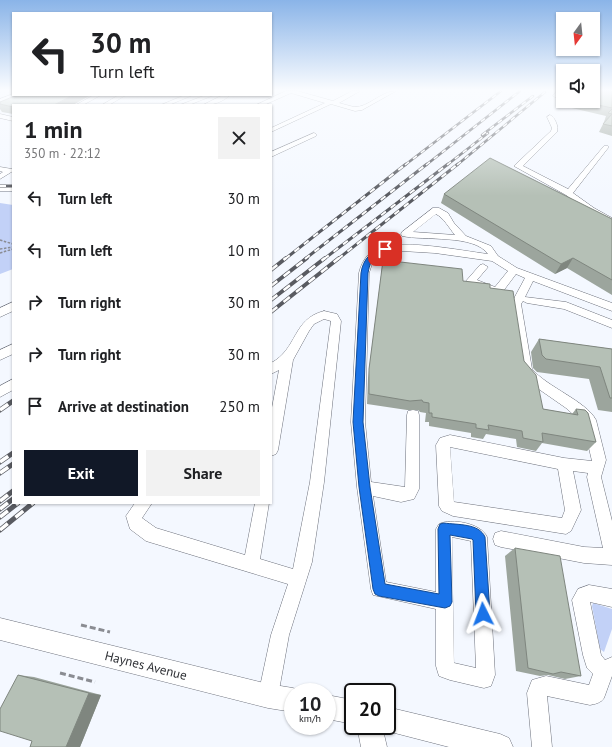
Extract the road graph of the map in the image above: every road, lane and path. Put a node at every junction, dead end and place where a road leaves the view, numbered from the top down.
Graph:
1 (554, 126) edge
2 (314, 134) dead end
3 (606, 147) dead end
4 (272, 155) edge
5 (0, 169) edge
6 (12, 177) edge
7 (0, 178) edge
8 (0, 189) edge
9 (12, 189) edge
10 (568, 193) junction
11 (612, 221) edge
12 (463, 238) junction
13 (0, 240) edge
14 (12, 244) edge
15 (12, 248) edge
16 (12, 248) edge
17 (0, 249) edge
18 (0, 253) edge
19 (495, 258) junction
20 (483, 267) dead end
21 (514, 270) junction
22 (531, 276) junction
23 (527, 300) dead end
24 (12, 307) edge
25 (612, 307) edge
26 (0, 314) edge
27 (612, 324) edge
28 (12, 349) edge
29 (0, 356) edge
30 (287, 359) junction
31 (272, 367) edge
32 (12, 385) edge
33 (0, 392) edge
34 (413, 415) dead end
35 (272, 444) edge
36 (564, 464) junction
37 (597, 468) junction
38 (364, 487) junction
39 (144, 504) edge
40 (262, 504) edge
41 (502, 540) dead end
42 (612, 554) edge
43 (612, 557) edge
44 (251, 565) junction
45 (298, 579) junction
46 (612, 598) edge
47 (445, 602) junction
48 (81, 625) dead end
49 (6, 631) edge
50 (110, 632) dead end
51 (608, 669) edge
52 (60, 673) dead end
53 (95, 682) dead end
54 (268, 696) junction
55 (284, 699) edge
56 (396, 722) edge
57 (372, 735) edge
58 (374, 747) edge
59 (500, 747) edge
60 (542, 747) edge

1 - 10 street
2 - 4 street
3 - 10 street
5 - 7 street
6 - 7 street
8 - 9 street
10 - 11 street
12 - 12 street
12 - 19 street
13 - 14 path
15 - 17 path
16 - 18 path
19 - 21 street
19 - 38 street
20 - 21 street
21 - 22 street
22 - 25 street
22 - 37 street
23 - 27 street
24 - 26 street
28 - 29 street
30 - 31 street
30 - 35 street
30 - 45 street
32 - 33 street
34 - 38 street
36 - 36 street
36 - 37 street
37 - 42 street
38 - 47 street
39 - 44 street
40 - 44 street
41 - 43 street
44 - 45 street
45 - 54 street
46 - 51 street
47 - 47 street
48 - 50 path
49 - 54 main road, Haynes Avenue
51 - 60 street
52 - 53 path
54 - 55 main road, Haynes Avenue
56 - 59 main road
57 - 58 main road

